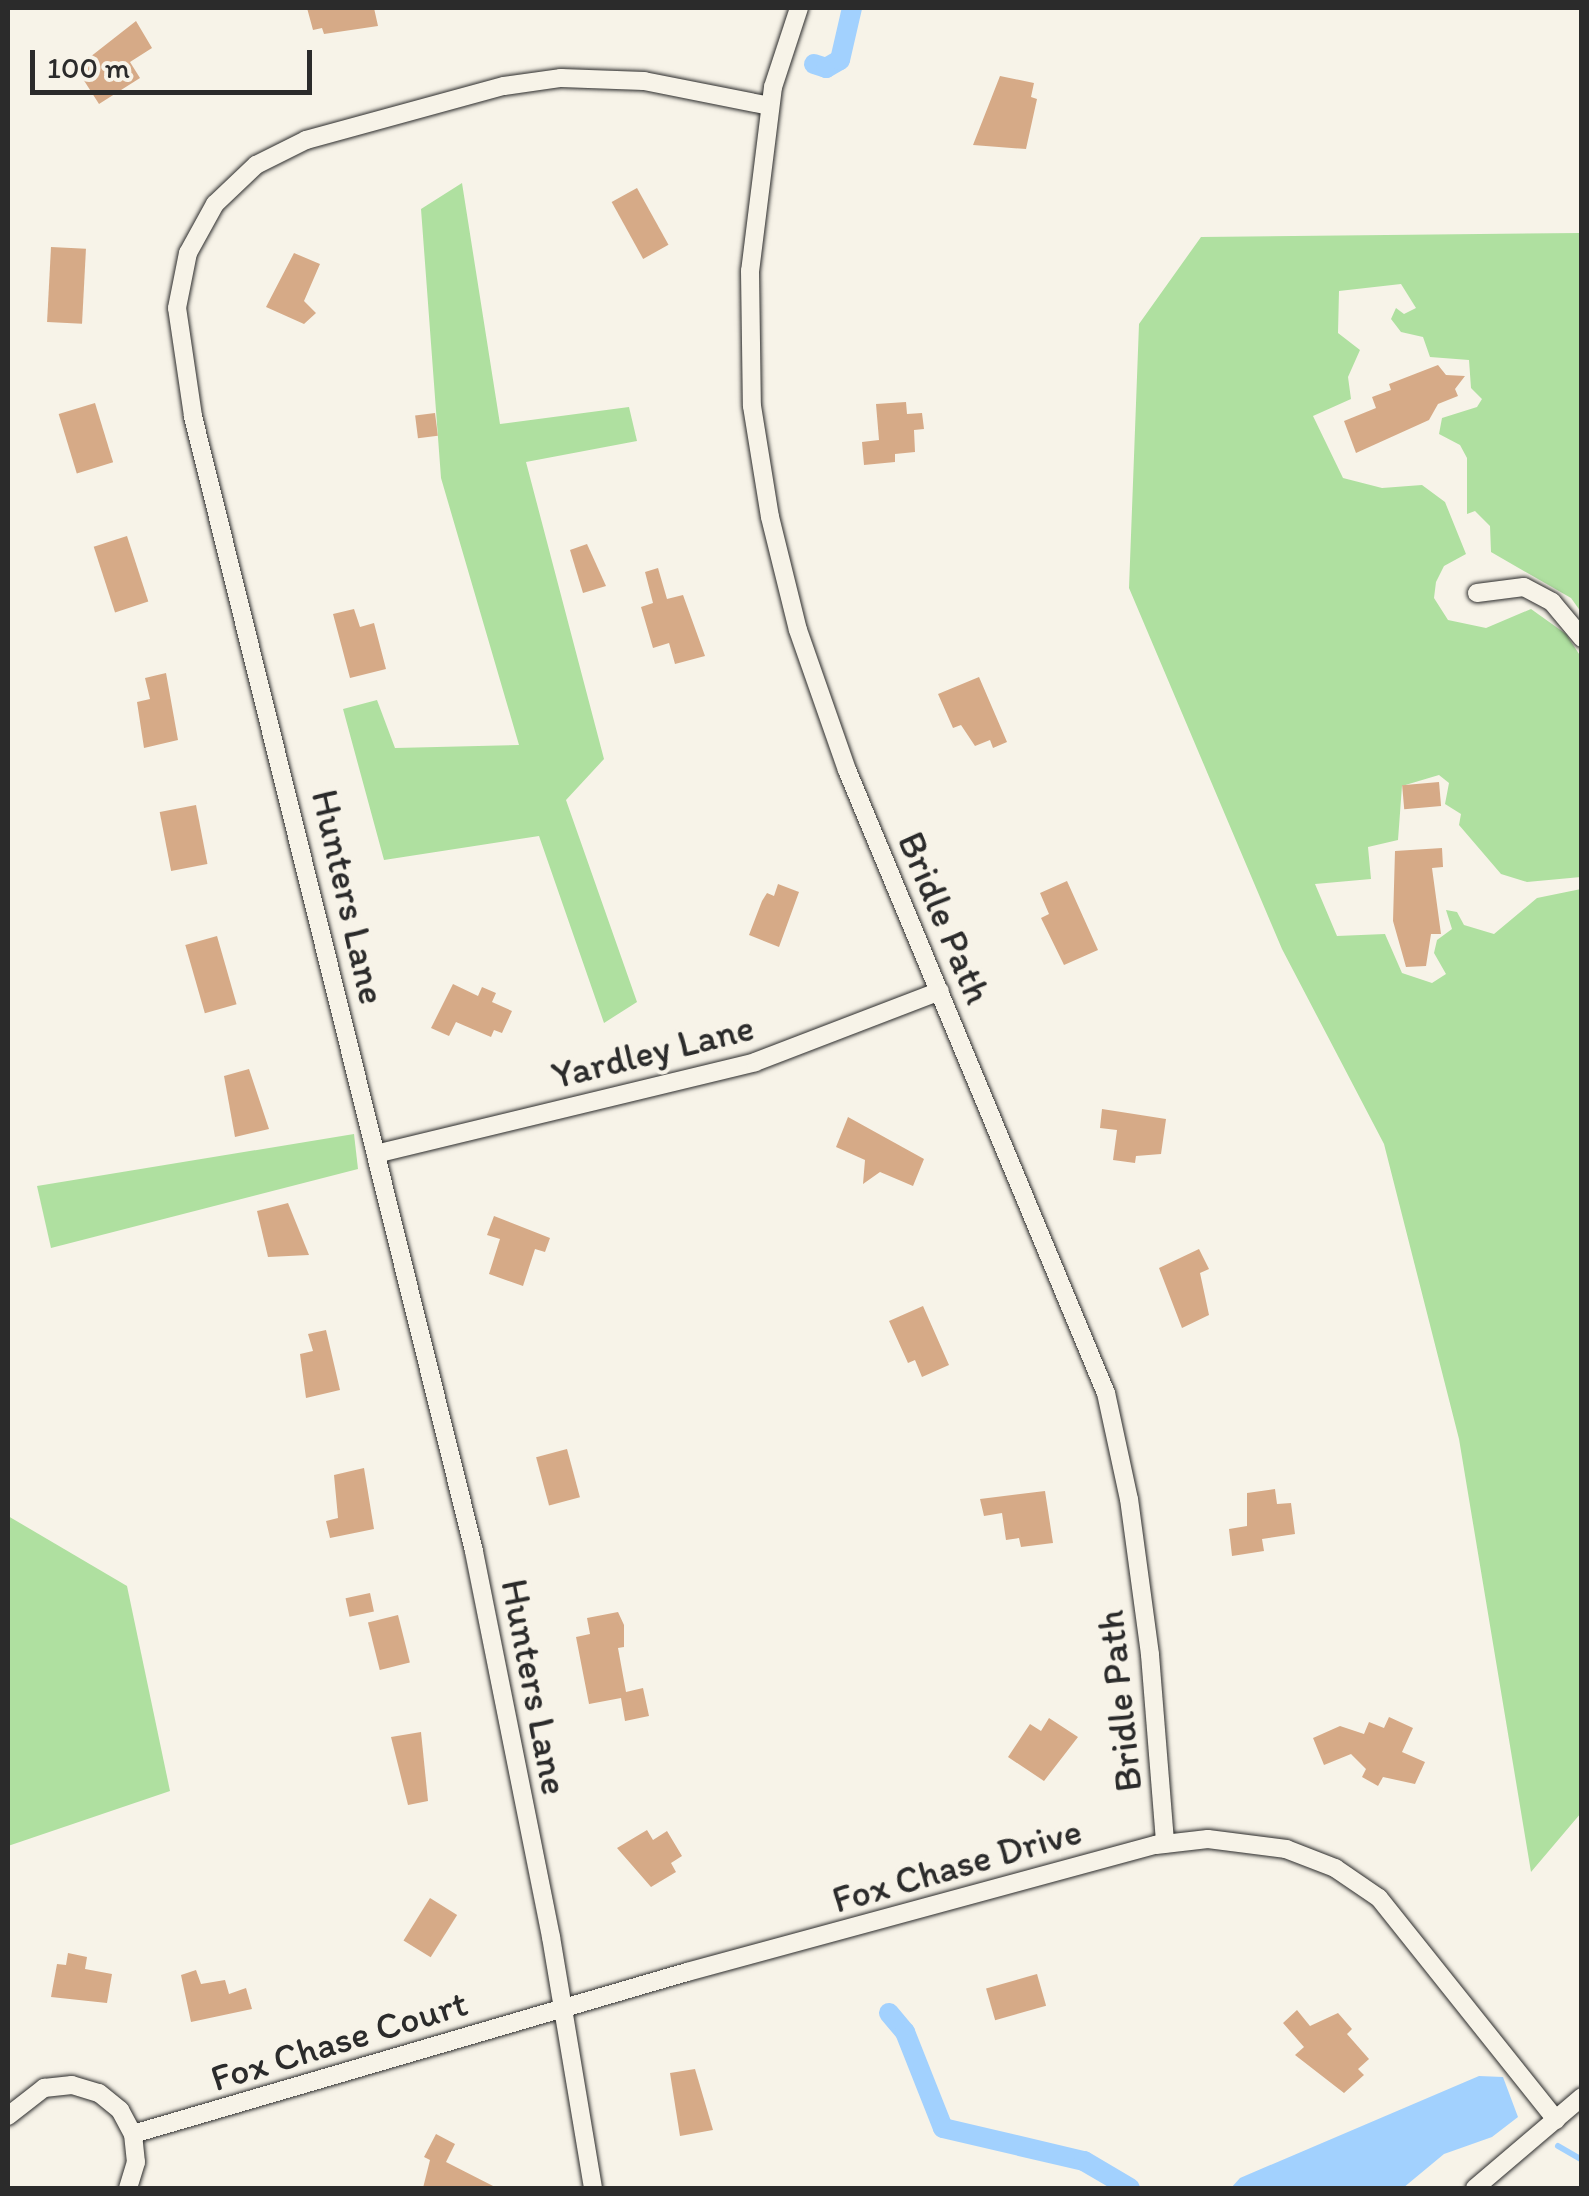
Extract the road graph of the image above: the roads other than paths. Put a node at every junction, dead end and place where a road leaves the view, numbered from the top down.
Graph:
1 (799, 8) edge
2 (770, 106) junction
3 (1477, 594) dead end
4 (1582, 638) edge
5 (940, 990) junction
6 (376, 1154) junction
7 (1165, 1843) junction
8 (563, 2009) junction
9 (1582, 2097) edge
10 (8, 2116) edge
11 (1556, 2120) junction
12 (133, 2134) junction
13 (128, 2188) edge
14 (593, 2188) edge
15 (1474, 2188) edge

1 - 2 street, Bridle Path
2 - 5 street, Bridle Path
2 - 6 street, Hunters Lane
3 - 4 street
5 - 6 street, Yardley Lane
5 - 7 street, Bridle Path
6 - 8 street, Hunters Lane
7 - 8 street, Fox Chase Drive
7 - 11 street, Fox Chase Drive
8 - 12 street, Fox Chase Court
8 - 14 street, Hunters Lane
9 - 11 street
10 - 12 street
11 - 15 street
12 - 13 street

